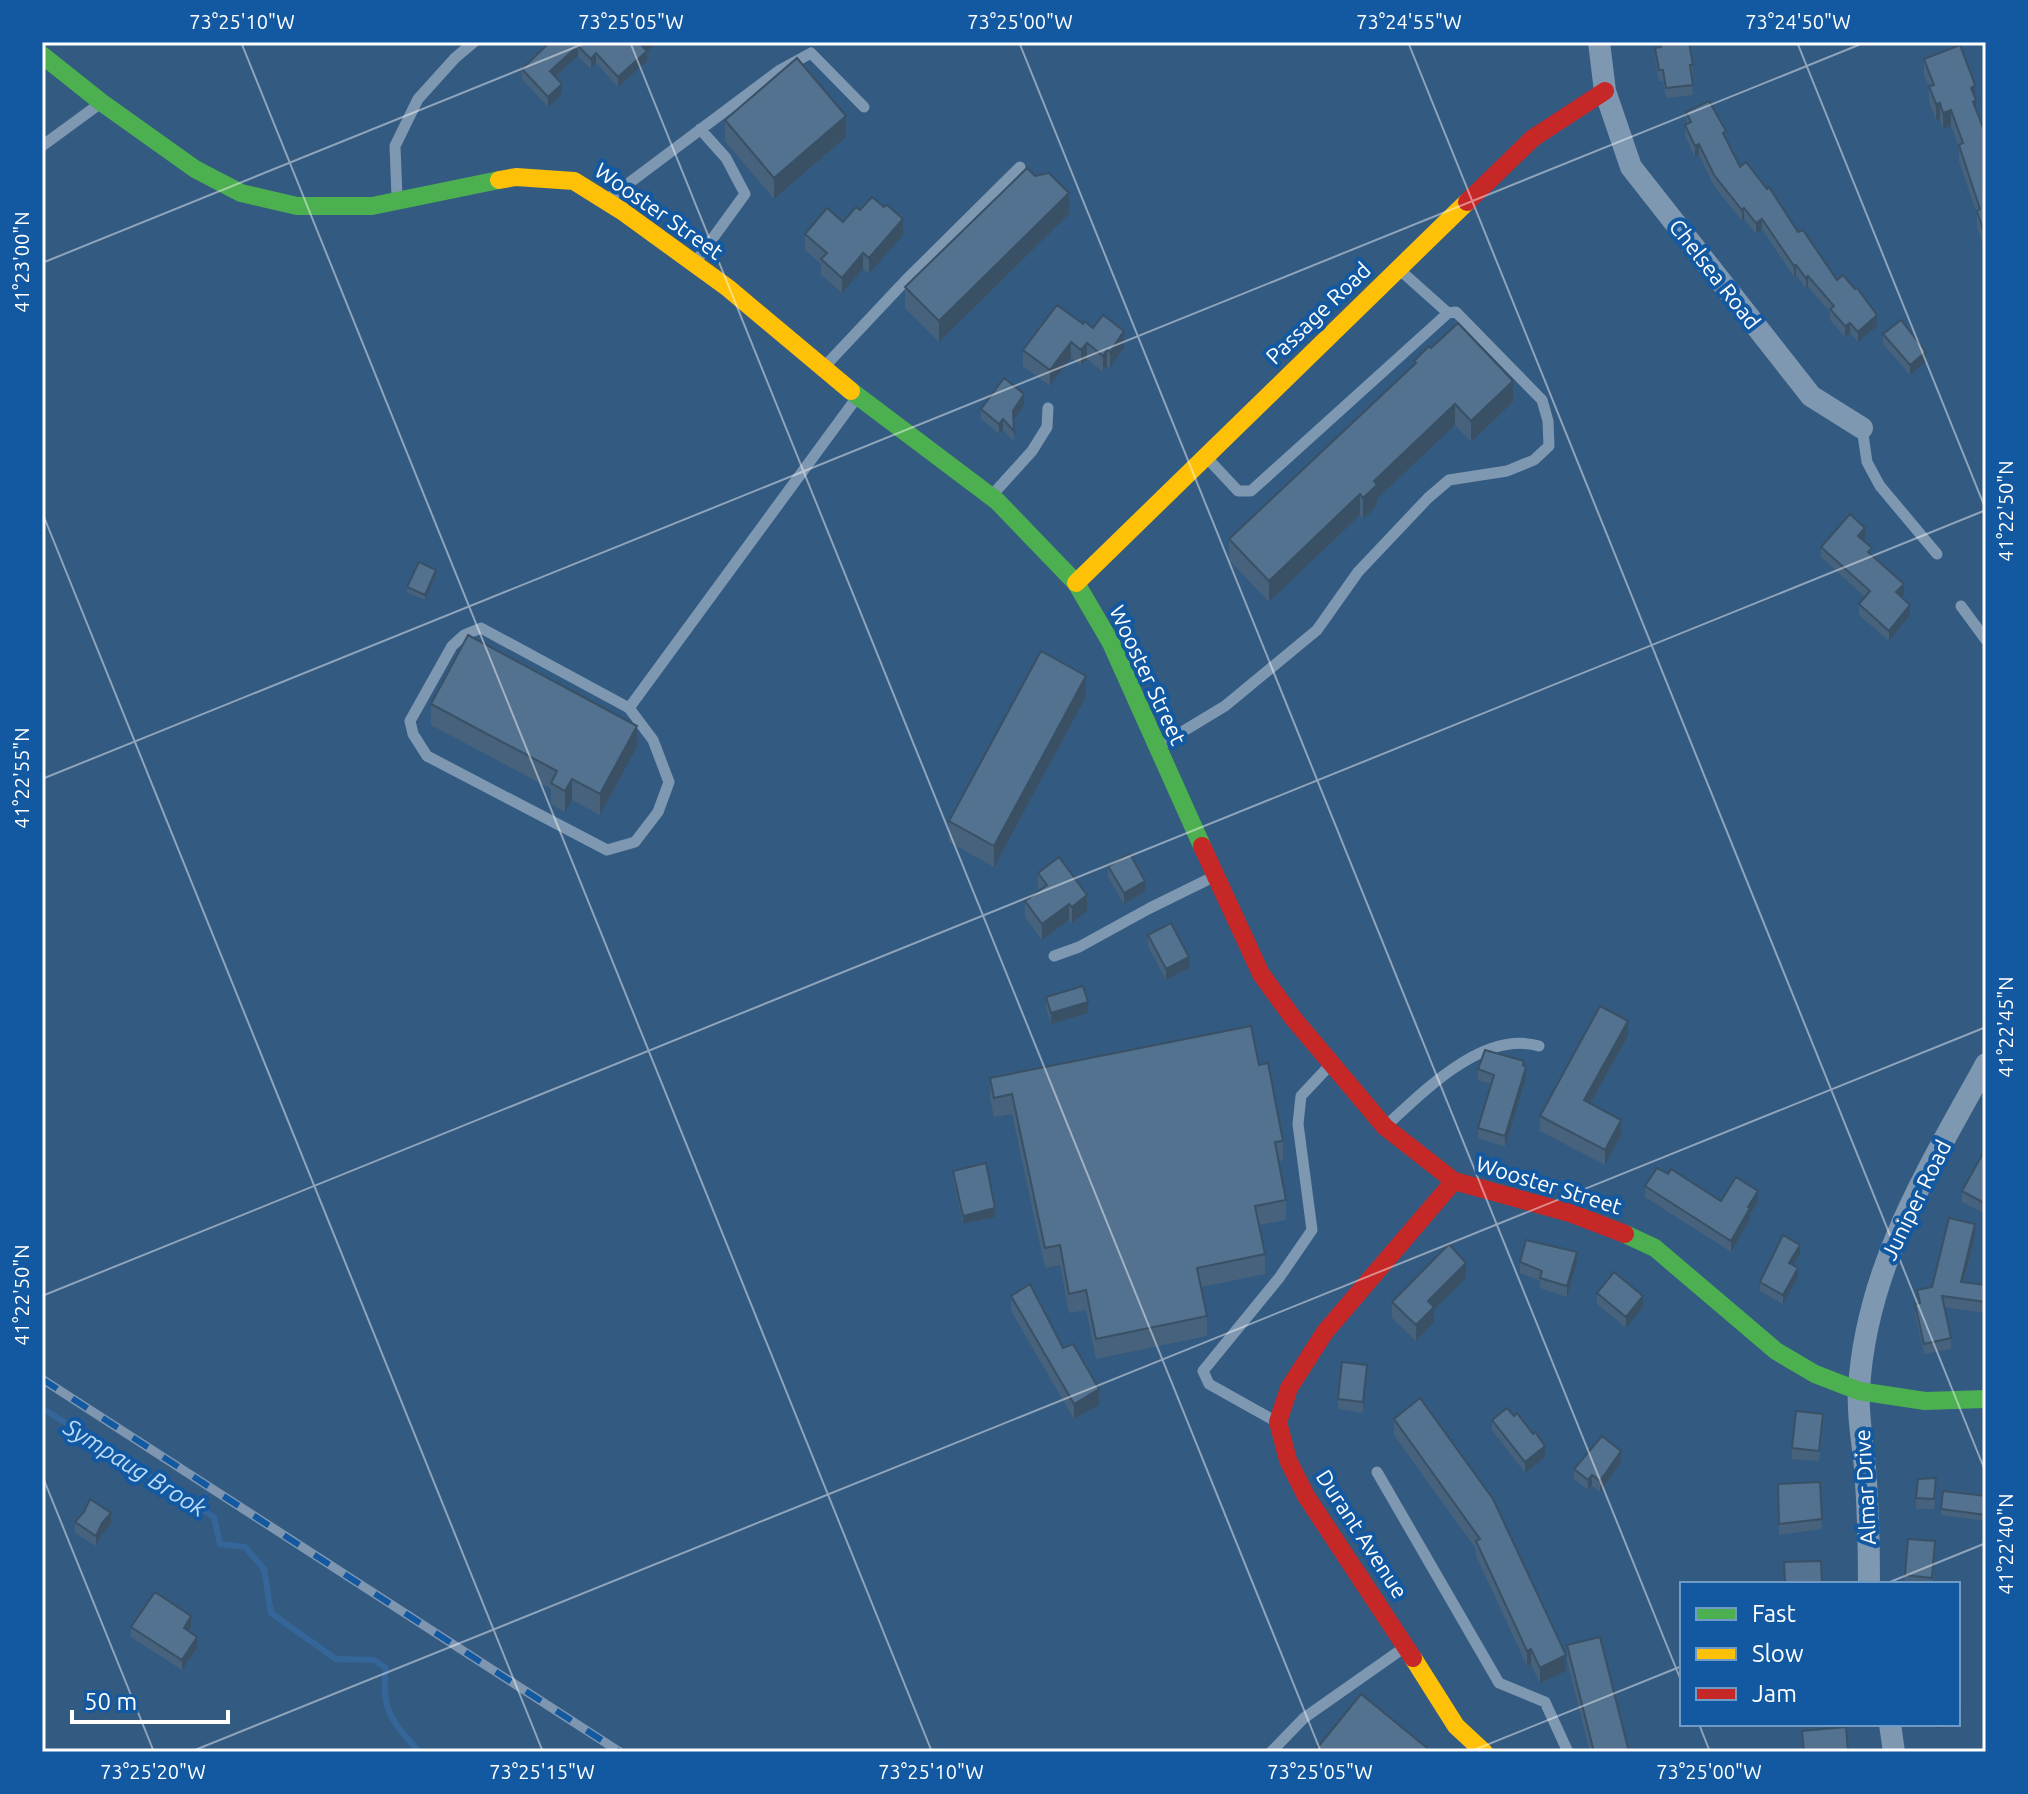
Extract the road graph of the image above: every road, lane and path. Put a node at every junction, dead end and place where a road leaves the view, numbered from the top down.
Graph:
1 (474, 42) edge
2 (1599, 42) edge
3 (42, 55) edge
4 (1605, 91) junction
5 (101, 102) junction
6 (864, 107) dead end
7 (700, 129) junction
8 (42, 146) edge
9 (1020, 167) dead end
10 (397, 201) junction
11 (606, 201) junction
12 (694, 264) junction
13 (1398, 268) junction
14 (1448, 313) junction
15 (823, 368) junction
16 (858, 396) junction
17 (1048, 408) dead end
18 (1862, 428) joint
19 (1206, 456) junction
20 (991, 497) junction
21 (1937, 554) dead end
22 (1076, 583) junction
23 (1961, 606) dead end
24 (1986, 640) edge
25 (629, 708) junction
26 (1156, 747) junction
27 (1216, 876) junction
28 (1054, 956) dead end
29 (1539, 1046) dead end
30 (1331, 1063) junction
31 (1986, 1064) edge
32 (1385, 1127) junction
33 (1454, 1181) junction
34 (1859, 1391) junction
35 (1986, 1399) edge
36 (1278, 1422) junction
37 (1377, 1472) dead end
38 (1869, 1582) edge
39 (1406, 1647) junction
40 (1890, 1726) edge
41 (1271, 1752) edge
42 (1484, 1752) edge
43 (1568, 1752) edge
44 (1894, 1752) edge

1 - 10 lane
2 - 4 street, Chelsea Road
3 - 5 street, Wooster Street
4 - 13 street, Passage Road
4 - 18 street, Chelsea Road
5 - 8 lane
5 - 10 street, Wooster Street
6 - 7 lane
7 - 11 lane
7 - 12 lane
9 - 15 lane
10 - 11 street, Wooster Street
11 - 12 street, Wooster Street
12 - 15 street, Wooster Street
13 - 14 lane
13 - 19 street, Passage Road
14 - 19 lane
14 - 26 lane
15 - 16 street, Wooster Street
16 - 20 street, Wooster Street
16 - 25 lane
17 - 20 lane
18 - 21 lane
19 - 22 street, Passage Road
20 - 22 street, Wooster Street
22 - 26 street, Wooster Street
23 - 24 lane
25 - 25 lane
26 - 27 street, Wooster Street
27 - 28 lane
27 - 30 street, Wooster Street
29 - 32 lane
30 - 32 street, Wooster Street
30 - 36 lane
31 - 34 street, Juniper Road
32 - 33 street, Wooster Street
33 - 34 street, Wooster Street
33 - 36 street
34 - 35 street, Wooster Street
34 - 38 street, Almar Drive
36 - 39 street, Durant Avenue
37 - 43 lane
39 - 41 lane
39 - 42 street, Durant Avenue
40 - 44 street

